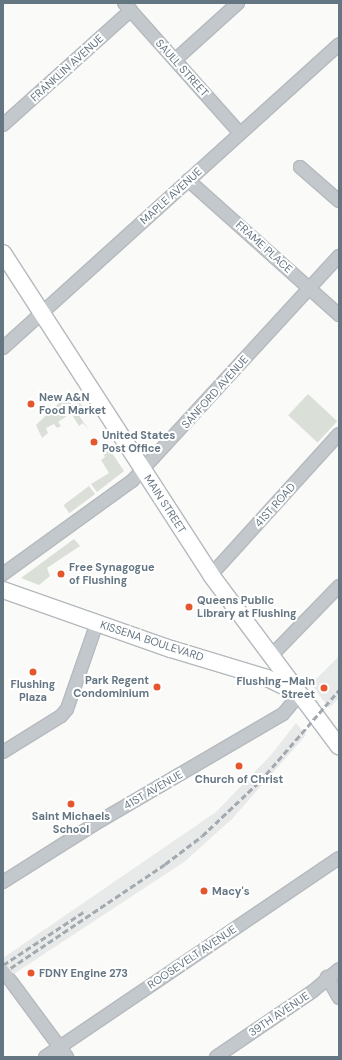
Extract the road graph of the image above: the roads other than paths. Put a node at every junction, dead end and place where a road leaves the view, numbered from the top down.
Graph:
1 (238, 3) edge
2 (128, 7) edge
3 (339, 44) edge
4 (174, 60) junction
5 (3, 125) edge
6 (240, 133) junction
7 (300, 167) dead end
8 (188, 180) junction
9 (339, 201) edge
10 (3, 253) edge
11 (339, 256) edge
12 (310, 288) junction
13 (42, 313) junction
14 (339, 315) edge
15 (3, 348) edge
16 (339, 434) edge
17 (143, 470) junction
18 (3, 574) edge
19 (211, 575) junction
20 (339, 586) edge
21 (3, 590) edge
22 (97, 623) junction
23 (272, 655) junction
24 (300, 694) junction
25 (339, 747) edge
26 (3, 752) edge
27 (339, 858) edge
28 (3, 882) edge
29 (339, 969) edge
30 (6, 976) edge
31 (327, 978) junction
32 (339, 998) edge
33 (63, 1052) edge
34 (45, 1057) edge
35 (216, 1057) edge

1 - 4 street
2 - 4 street, SAULL STREET
2 - 5 street, FRANKLIN AVENUE
3 - 6 street, MAPLE AVENUE
4 - 6 street, SAULL STREET
6 - 8 street, MAPLE AVENUE
7 - 9 street
8 - 12 street, FRAME PLACE
8 - 13 street, MAPLE AVENUE
10 - 13 main road, MAIN STREET
11 - 12 street, SANFORD AVENUE
12 - 14 street, FRAME PLACE
12 - 17 street, SANFORD AVENUE
13 - 15 street, MAPLE AVENUE
13 - 17 main road, MAIN STREET
16 - 19 street, 41ST ROAD
17 - 18 street, SANFORD AVENUE
17 - 19 main road, MAIN STREET
19 - 23 main road, MAIN STREET
20 - 23 street
21 - 22 main road, KISSENA BOULEVARD
22 - 24 main road, KISSENA BOULEVARD
22 - 26 street
23 - 24 main road, MAIN STREET
24 - 25 main road, MAIN STREET
24 - 28 street, 41ST AVENUE
27 - 33 street, ROOSEVELT AVENUE
29 - 31 street, 39TH AVENUE
30 - 33 street
31 - 32 street
31 - 35 street, 39TH AVENUE
33 - 34 street, ROOSEVELT AVENUE

